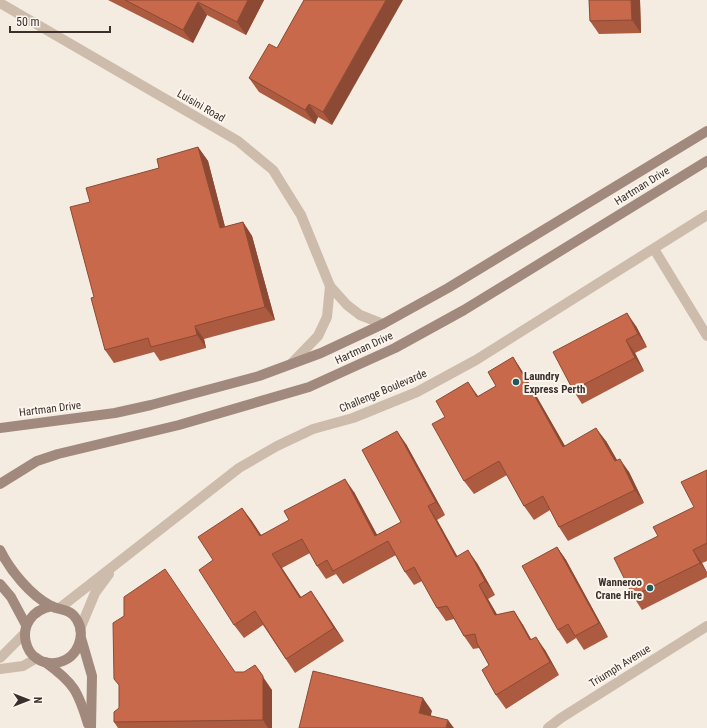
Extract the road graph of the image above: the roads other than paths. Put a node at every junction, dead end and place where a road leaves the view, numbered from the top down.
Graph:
1 (0, 3) edge
2 (707, 132) edge
3 (707, 161) edge
4 (707, 215) edge
5 (654, 249) junction
6 (330, 286) junction
7 (383, 324) junction
8 (707, 336) edge
9 (291, 364) junction
10 (0, 428) edge
11 (0, 484) edge
12 (0, 550) edge
13 (113, 567) junction
14 (0, 584) edge
15 (56, 607) junction
16 (707, 626) edge
17 (25, 629) junction
18 (81, 633) junction
19 (0, 658) edge
20 (41, 660) junction
21 (0, 669) edge
22 (90, 728) edge
23 (548, 728) edge

1 - 6 street, Luisini Road
2 - 7 main road, Hartman Drive
3 - 11 main road, Hartman Drive
4 - 5 street, Challenge Boulevarde
5 - 8 street
5 - 13 street, Challenge Boulevarde
6 - 7 street, Luisini Road
6 - 9 street, Luisini Road
7 - 9 main road, Hartman Drive
9 - 10 main road, Hartman Drive
12 - 15 main road
13 - 15 street, Challenge Boulevarde
13 - 18 street, Challenge Boulevarde
14 - 17 main road
15 - 17 main road
15 - 18 main road
16 - 23 street, Triumph Avenue
17 - 19 street
17 - 20 main road
18 - 20 main road
18 - 22 main road
20 - 21 street
20 - 22 main road

